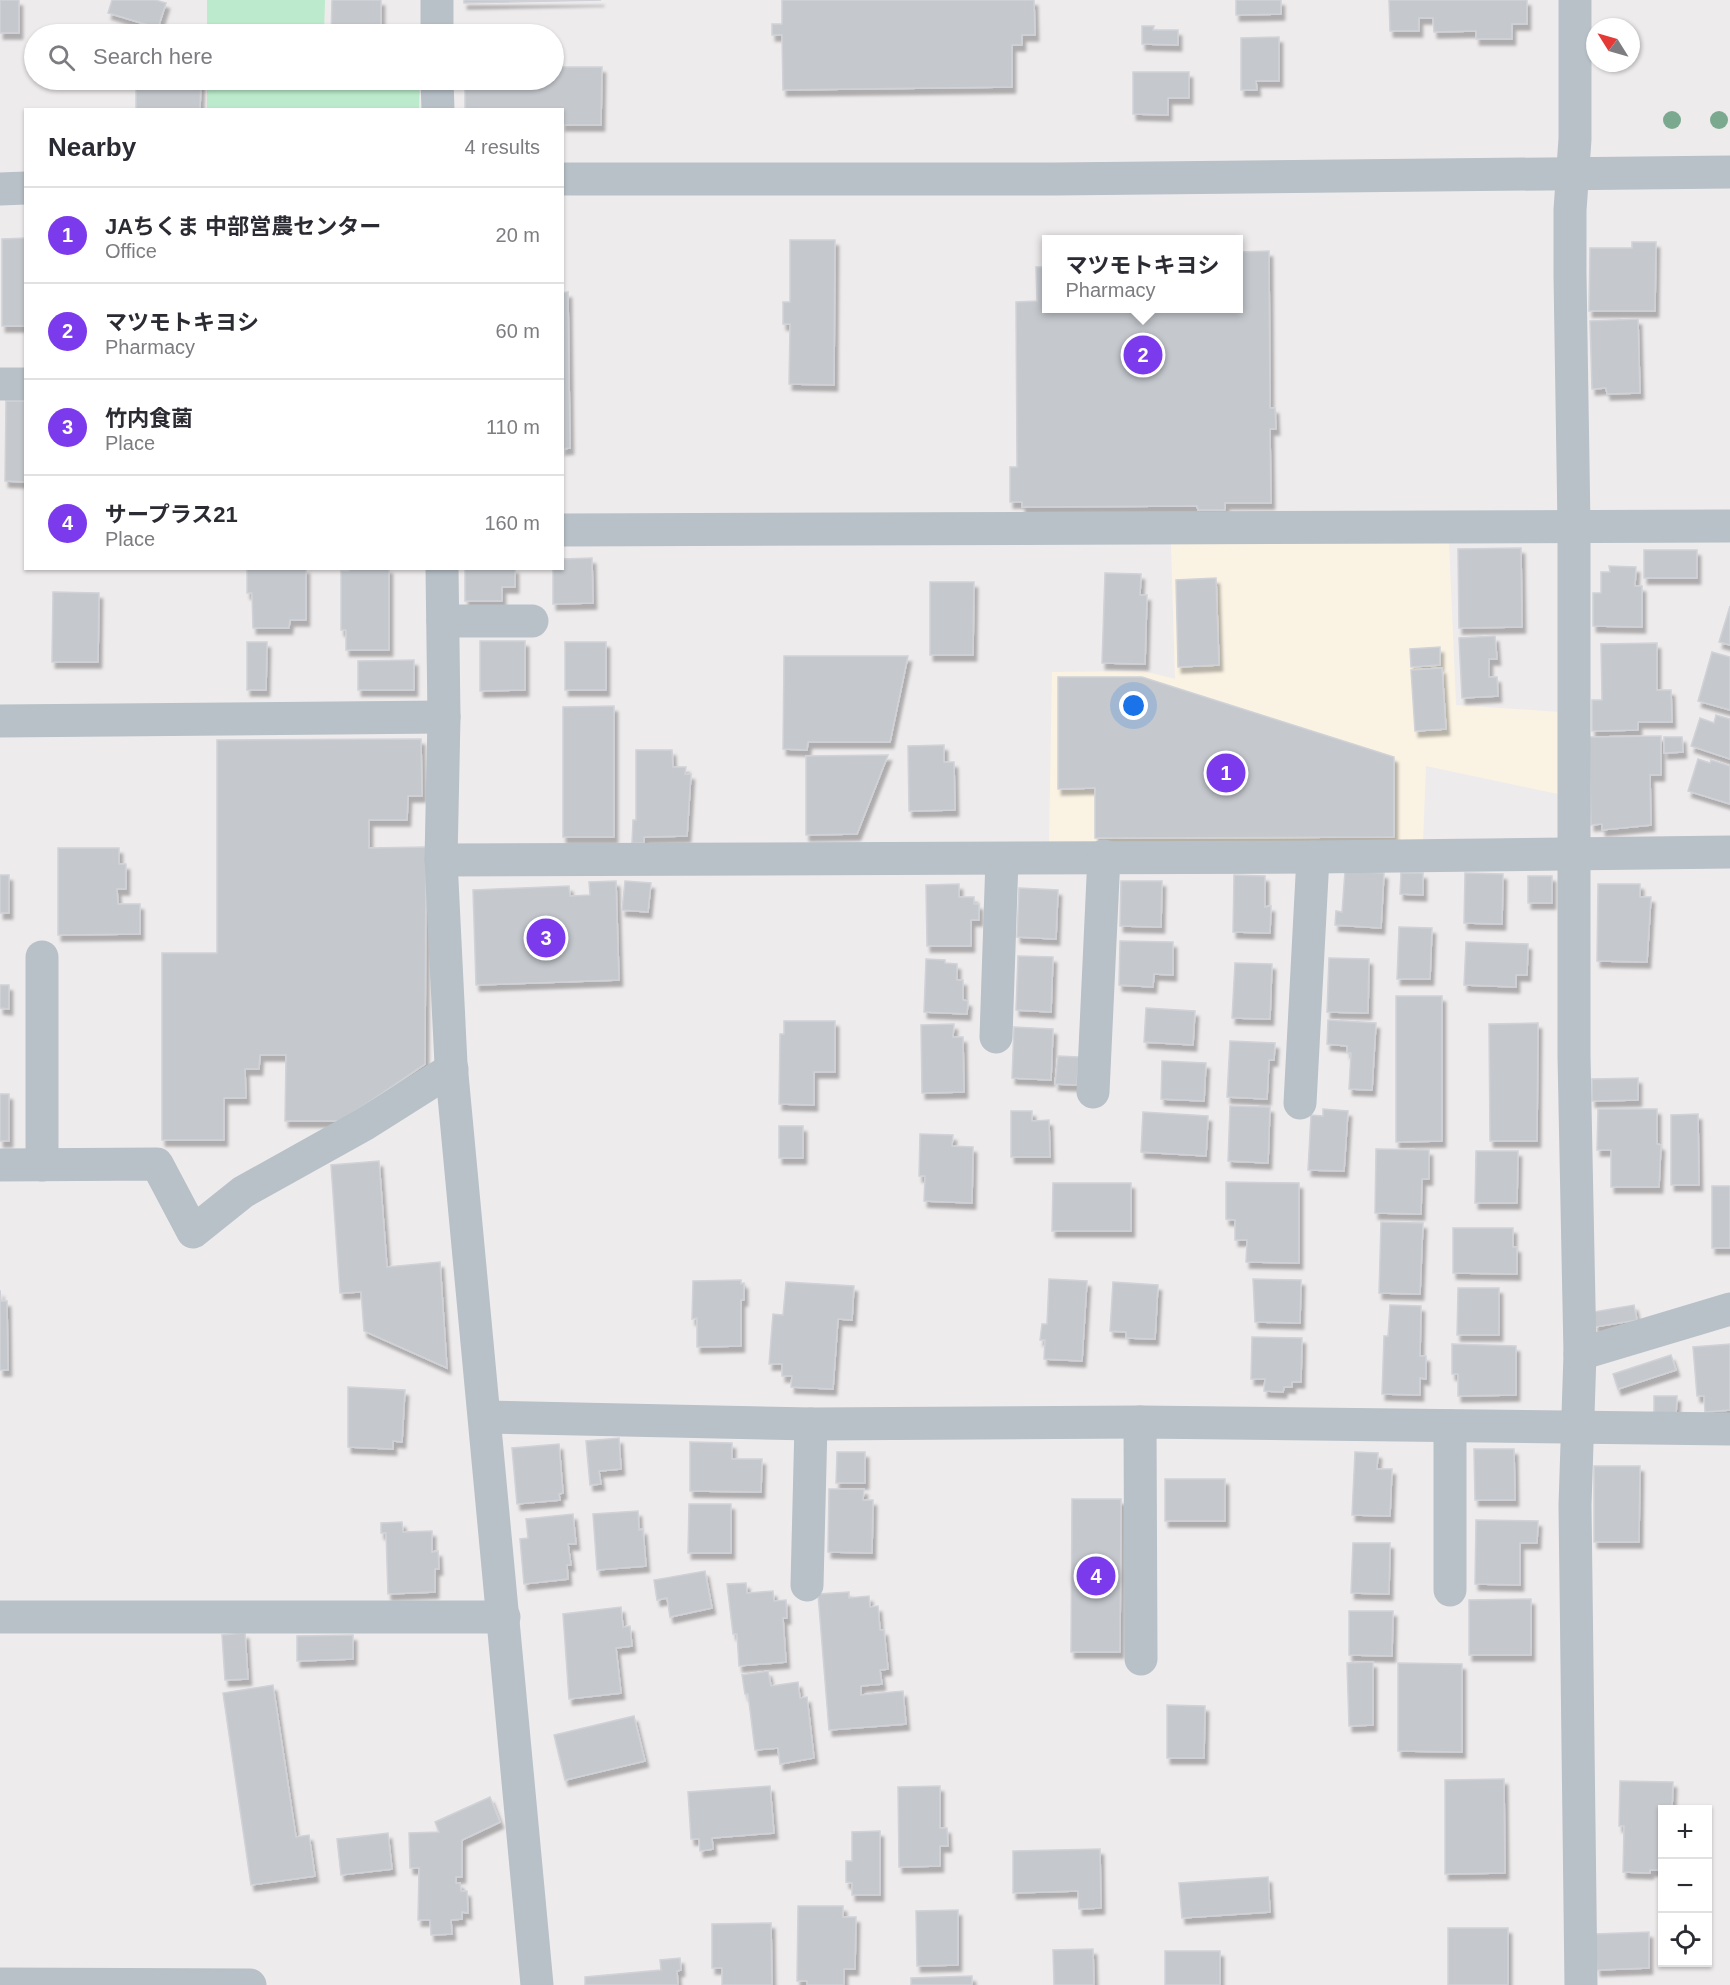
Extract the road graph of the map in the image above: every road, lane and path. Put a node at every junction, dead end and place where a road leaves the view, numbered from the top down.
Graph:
1 (437, 0) edge
2 (1575, 0) edge
3 (437, 24) edge
4 (437, 90) edge
5 (438, 108) edge
6 (1730, 172) edge
7 (1571, 174) junction
8 (564, 179) edge
9 (24, 188) edge
10 (0, 189) edge
11 (0, 384) edge
12 (24, 384) edge
13 (1574, 526) junction
14 (1730, 526) edge
15 (564, 530) edge
16 (442, 570) edge
17 (443, 621) junction
18 (532, 621) dead end
19 (444, 717) junction
20 (0, 722) edge
21 (1730, 852) edge
22 (1575, 853) junction
23 (1104, 856) junction
24 (1313, 857) junction
25 (1002, 859) junction
26 (441, 860) junction
27 (42, 957) dead end
28 (996, 1037) dead end
29 (452, 1069) junction
30 (1093, 1092) dead end
31 (1300, 1103) dead end
32 (0, 1165) edge
33 (42, 1165) junction
34 (1730, 1309) edge
35 (1580, 1354) junction
36 (486, 1417) junction
37 (1140, 1422) junction
38 (811, 1424) junction
39 (1450, 1426) junction
40 (1576, 1428) junction
41 (1730, 1429) edge
42 (807, 1586) dead end
43 (1450, 1590) dead end
44 (0, 1617) edge
45 (504, 1617) junction
46 (1141, 1659) dead end
47 (0, 1984) edge
48 (250, 1985) edge
49 (537, 1985) edge
50 (1581, 1985) edge

1 - 3 street
2 - 7 street
4 - 5 street
6 - 7 street
7 - 8 street
7 - 13 street
9 - 10 street
11 - 12 street
13 - 14 street
13 - 15 street
13 - 22 street
16 - 17 street
17 - 18 street
17 - 19 street
19 - 20 street
19 - 26 street
21 - 22 street
22 - 24 street
22 - 35 street
23 - 24 street
23 - 25 street
23 - 30 street
24 - 31 street
25 - 26 street
25 - 28 street
26 - 29 street
27 - 33 street
29 - 33 street
29 - 36 street
32 - 33 street
34 - 35 street
35 - 40 street
36 - 38 street
36 - 45 street
37 - 38 street
37 - 39 street
37 - 46 street
38 - 42 street
39 - 40 street
39 - 43 street
40 - 41 street
40 - 50 street
44 - 45 street
45 - 49 street
47 - 48 street

